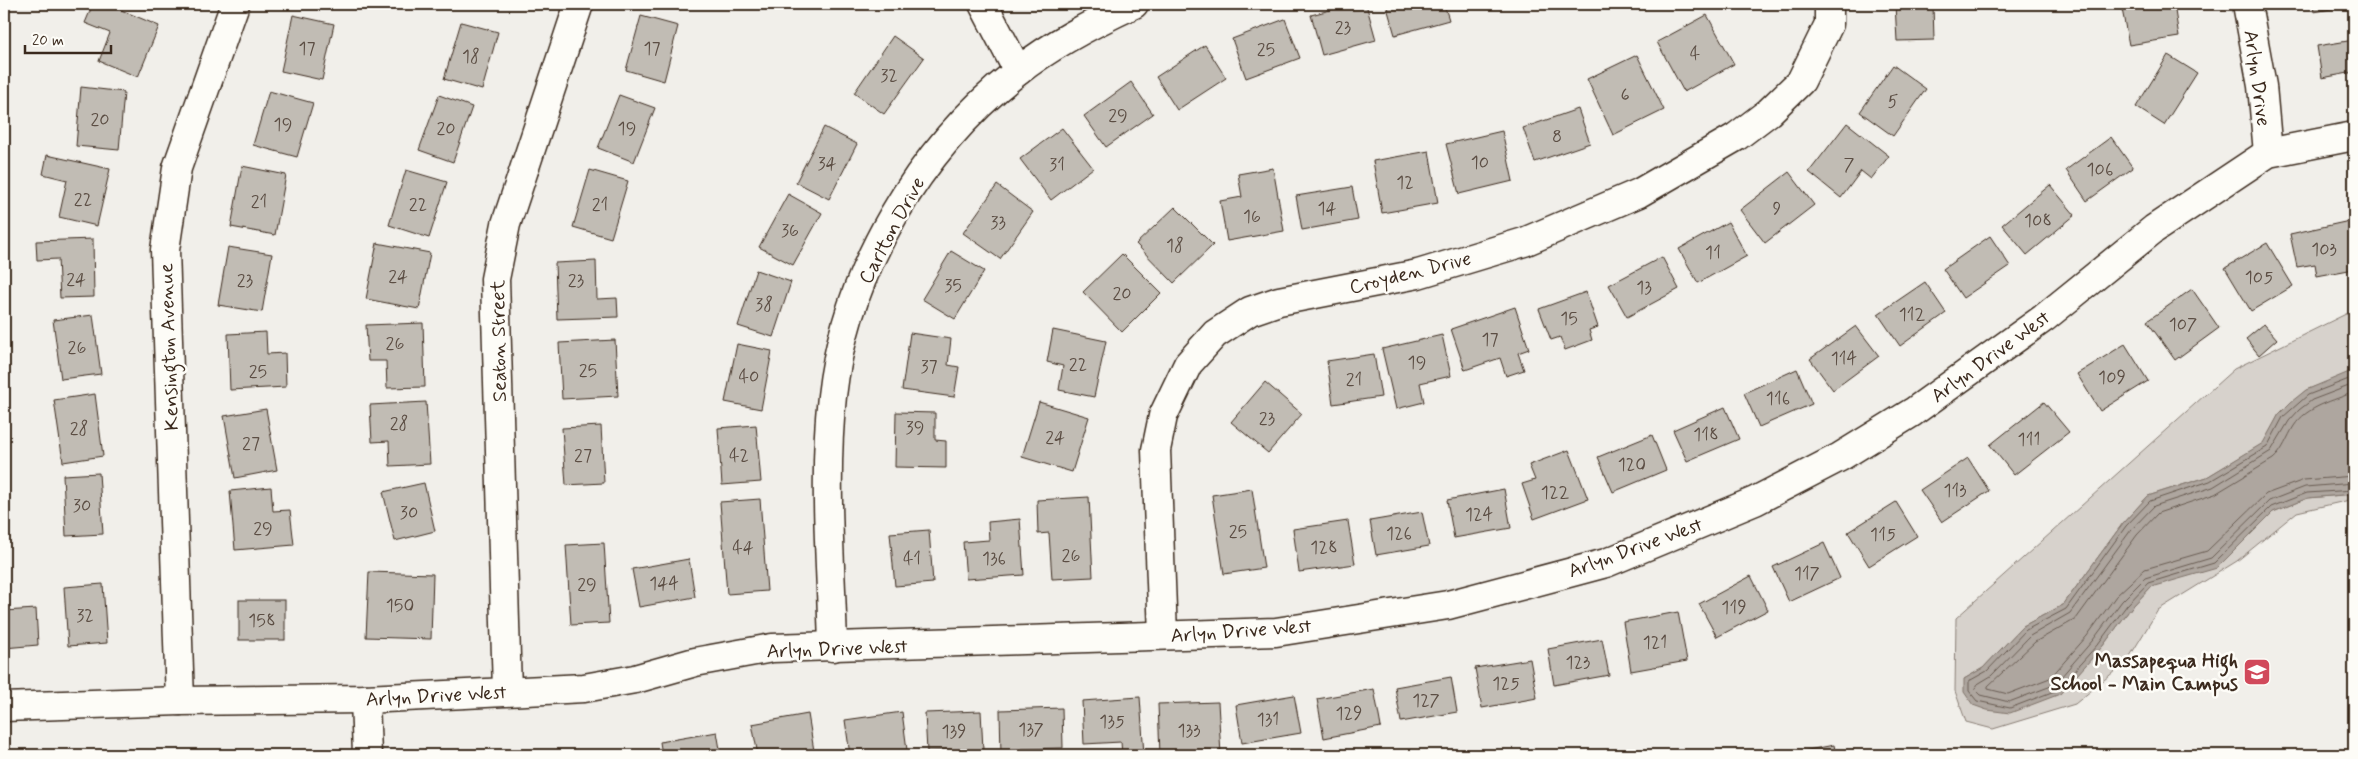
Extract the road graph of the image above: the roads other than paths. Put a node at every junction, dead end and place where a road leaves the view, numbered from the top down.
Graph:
1 (235, 4) edge
2 (579, 4) edge
3 (983, 4) edge
4 (1134, 4) edge
5 (1829, 4) edge
6 (2247, 4) edge
7 (1018, 71) junction
8 (2354, 136) edge
9 (2268, 153) junction
10 (1162, 635) junction
11 (834, 647) junction
12 (507, 691) junction
13 (365, 699) junction
14 (180, 701) junction
15 (4, 707) edge
16 (367, 755) edge

1 - 14 street, Kensington Avenue
2 - 12 street, Seaton Street
3 - 7 street
4 - 7 street, Carlton Drive
5 - 10 street, Croyden Drive
6 - 9 street, Arlyn Drive
7 - 11 street, Carlton Drive
8 - 9 street, Arlyn Drive West
9 - 10 street, Arlyn Drive West
10 - 11 street, Arlyn Drive West
11 - 12 street, Arlyn Drive West
12 - 13 street, Arlyn Drive West
13 - 14 street, Arlyn Drive West
13 - 16 street
14 - 15 street, Arlyn Drive West

